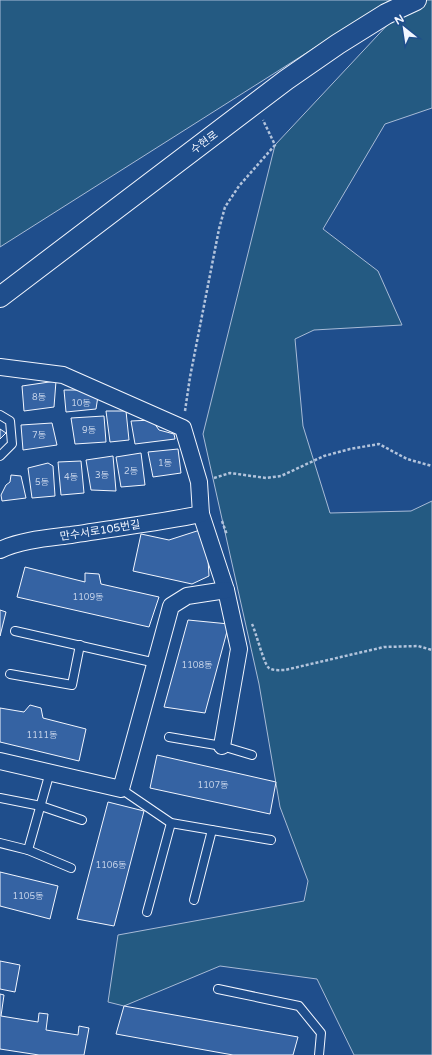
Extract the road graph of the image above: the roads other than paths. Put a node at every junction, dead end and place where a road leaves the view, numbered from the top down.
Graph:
1 (416, 0) edge
2 (0, 297) edge
3 (0, 367) edge
4 (0, 415) edge
5 (0, 456) edge
6 (200, 514) junction
7 (0, 550) edge
8 (226, 590) junction
9 (15, 631) dead end
10 (80, 646) junction
11 (156, 663) junction
12 (10, 674) dead end
13 (170, 737) dead end
14 (222, 746) junction
15 (252, 755) dead end
16 (0, 761) edge
17 (50, 772) junction
18 (121, 789) junction
19 (0, 798) edge
20 (41, 806) junction
21 (82, 820) dead end
22 (171, 823) junction
23 (212, 830) junction
24 (271, 840) dead end
25 (0, 843) edge
26 (28, 850) junction
27 (71, 868) dead end
28 (194, 900) dead end
29 (147, 912) dead end
30 (218, 989) dead end
31 (319, 1055) edge

1 - 2 street, 수현로
3 - 6 street
4 - 5 lane
6 - 7 street, 만수서로105번길
6 - 8 street
8 - 11 street
8 - 14 street
9 - 10 lane
10 - 11 lane
10 - 12 lane
11 - 18 street
13 - 14 lane
14 - 15 lane
16 - 17 street
17 - 18 street
17 - 20 lane
18 - 22 lane
19 - 20 lane
20 - 21 lane
20 - 26 lane
22 - 23 lane
22 - 29 lane
23 - 24 lane
23 - 28 lane
25 - 26 lane
26 - 27 lane
30 - 31 lane

